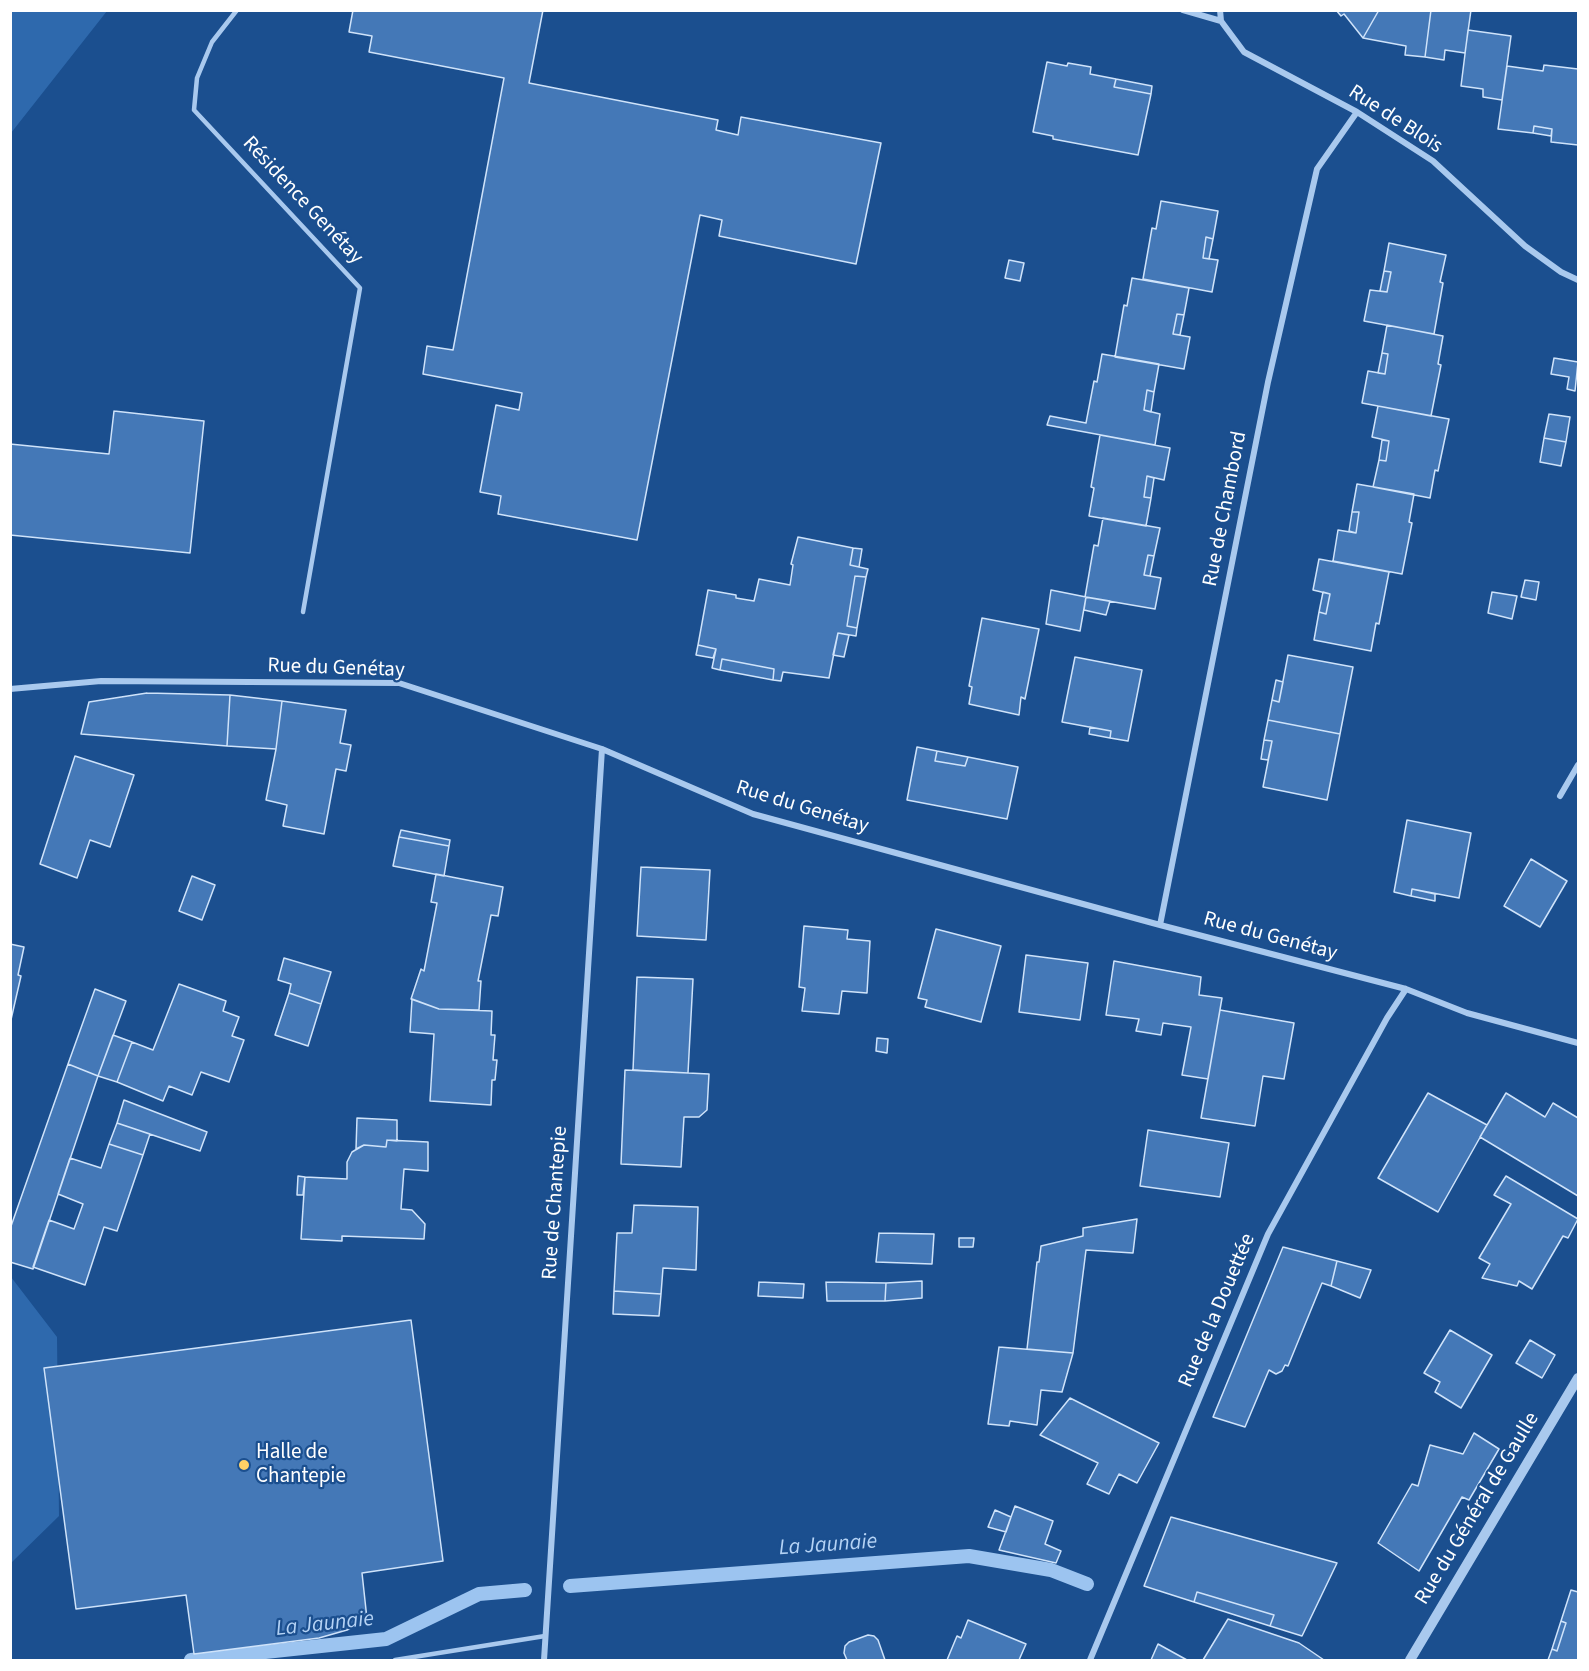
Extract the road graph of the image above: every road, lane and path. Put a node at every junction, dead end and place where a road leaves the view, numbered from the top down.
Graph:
1 (237, 10) edge
2 (1183, 10) edge
3 (1220, 10) edge
4 (1221, 21) junction
5 (1357, 112) junction
6 (1578, 280) edge
7 (303, 612) dead end
8 (10, 689) edge
9 (602, 748) junction
10 (1578, 765) edge
11 (1560, 796) dead end
12 (1160, 925) junction
13 (1406, 989) junction
14 (1578, 1043) edge
15 (1578, 1378) edge
16 (545, 1636) junction
17 (395, 1660) edge
18 (544, 1660) edge
19 (1090, 1660) edge
20 (1410, 1660) edge

1 - 7 lane, Résidence Genétay
2 - 4 street
3 - 4 street
4 - 5 street, Rue de Blois
5 - 6 street, Rue de Blois
5 - 12 street, Rue de Chambord
8 - 9 street, Rue du Genétay
9 - 12 street, Rue du Genétay
9 - 16 street, Rue de Chantepie
10 - 11 street
12 - 13 street, Rue du Genétay
13 - 14 street, Rue du Genétay
13 - 19 street, Rue de la Douettée
15 - 20 street, Rue du Général de Gaulle
16 - 17 lane
16 - 18 street, Rue de Chantepie

